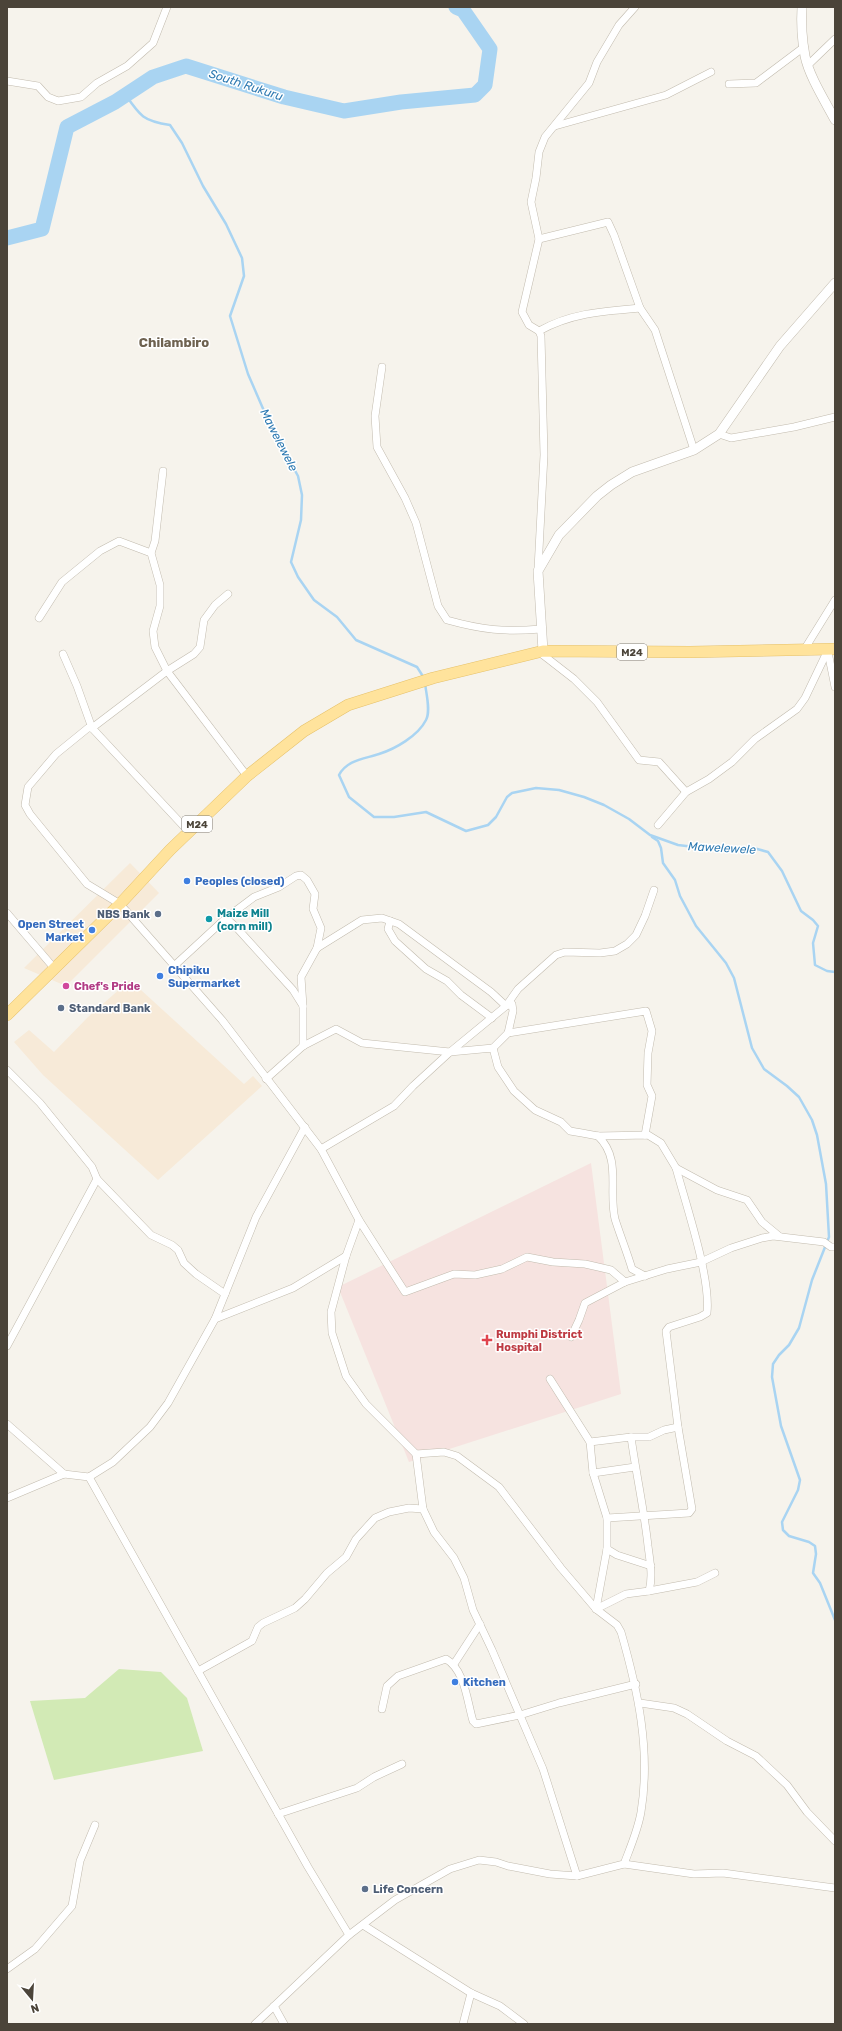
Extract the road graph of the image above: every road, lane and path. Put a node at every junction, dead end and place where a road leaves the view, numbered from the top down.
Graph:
1 (167, 7) edge
2 (635, 7) edge
3 (802, 7) edge
4 (835, 39) edge
5 (804, 47) junction
6 (808, 65) junction
7 (710, 72) dead end
8 (7, 81) edge
9 (729, 84) dead end
10 (835, 120) edge
11 (555, 126) junction
12 (539, 240) junction
13 (835, 283) edge
14 (640, 308) junction
15 (539, 331) junction
16 (382, 367) dead end
17 (835, 417) edge
18 (719, 434) junction
19 (694, 450) junction
20 (163, 471) dead end
21 (151, 553) junction
22 (538, 571) junction
23 (228, 594) dead end
24 (835, 600) edge
25 (39, 618) dead end
26 (541, 629) junction
27 (804, 650) junction
28 (830, 650) edge
29 (543, 651) junction
30 (63, 654) dead end
31 (167, 671) junction
32 (835, 686) edge
33 (92, 728) junction
34 (247, 776) junction
35 (686, 792) junction
36 (658, 825) dead end
37 (189, 832) junction
38 (654, 890) dead end
39 (120, 904) junction
40 (7, 913) edge
41 (226, 918) junction
42 (390, 921) junction
43 (317, 948) junction
44 (174, 966) junction
45 (54, 968) junction
46 (303, 1006) junction
47 (506, 1006) junction
48 (7, 1015) edge
49 (492, 1018) junction
50 (508, 1033) junction
51 (303, 1046) junction
52 (493, 1048) junction
53 (450, 1052) junction
54 (7, 1070) edge
55 (266, 1079) junction
56 (305, 1127) junction
57 (645, 1135) junction
58 (598, 1136) junction
59 (321, 1149) junction
60 (676, 1168) junction
61 (97, 1179) junction
62 (359, 1220) junction
63 (778, 1236) junction
64 (833, 1247) edge
65 (346, 1256) junction
66 (701, 1262) junction
67 (645, 1276) junction
68 (625, 1282) junction
69 (225, 1294) junction
70 (215, 1319) junction
71 (571, 1337) dead end
72 (7, 1346) edge
73 (550, 1378) dead end
74 (7, 1424) edge
75 (678, 1427) junction
76 (630, 1437) junction
77 (590, 1442) junction
78 (416, 1454) junction
79 (635, 1467) junction
80 (593, 1473) junction
81 (64, 1474) junction
82 (89, 1477) junction
83 (7, 1498) edge
84 (423, 1509) junction
85 (645, 1516) junction
86 (607, 1518) junction
87 (607, 1549) junction
88 (651, 1566) junction
89 (716, 1573) dead end
90 (649, 1591) junction
91 (596, 1609) junction
92 (480, 1624) junction
93 (454, 1664) junction
94 (198, 1671) junction
95 (636, 1684) junction
96 (640, 1703) junction
97 (382, 1709) dead end
98 (520, 1715) junction
99 (402, 1764) dead end
100 (278, 1814) junction
101 (95, 1825) dead end
102 (835, 1841) edge
103 (624, 1864) junction
104 (577, 1876) junction
105 (835, 1888) edge
106 (363, 1925) junction
107 (349, 1935) junction
108 (7, 1969) edge
109 (471, 1993) junction
110 (274, 2006) junction
111 (255, 2024) edge
112 (284, 2024) edge
113 (463, 2024) edge
114 (524, 2024) edge

1 - 8 street
2 - 11 street
3 - 5 street
4 - 6 street
5 - 6 street
5 - 9 street
6 - 10 street
7 - 11 street
11 - 12 street
12 - 14 street
12 - 15 street
13 - 18 street
14 - 15 street
14 - 19 street
15 - 22 street
16 - 26 street
17 - 18 street
18 - 19 street
19 - 22 street
20 - 21 street
21 - 25 street
21 - 31 street
22 - 26 street
23 - 31 street
24 - 27 street
26 - 29 street
27 - 28 main road, M24
27 - 29 main road, M24
28 - 32 street
28 - 35 street
29 - 34 main road, M24
29 - 35 street
30 - 33 street
31 - 33 street
31 - 34 street
33 - 37 street
33 - 39 street
34 - 37 main road, M24
35 - 36 street
37 - 39 main road, M24
38 - 47 street
39 - 44 street
39 - 45 main road, M24
40 - 45 street
41 - 43 street
41 - 44 street
41 - 46 street
42 - 43 street
42 - 47 street
42 - 49 street
43 - 46 street
44 - 55 street
45 - 48 main road, M24
46 - 51 street
47 - 49 street
47 - 50 street
49 - 53 street
50 - 52 street
50 - 57 street
51 - 53 street
51 - 55 street
52 - 53 street
52 - 58 street
53 - 59 street
54 - 61 street
55 - 56 street
56 - 59 street
56 - 69 street
57 - 58 street
57 - 60 street
58 - 67 street
59 - 62 street
60 - 63 street
60 - 66 street
61 - 69 street
61 - 72 street
62 - 65 street
62 - 68 street
63 - 64 street
63 - 66 street
65 - 70 street
65 - 78 street
66 - 67 street
66 - 75 street
67 - 68 street
68 - 71 street
69 - 70 street
70 - 82 street
73 - 77 street
74 - 81 street
75 - 76 street
75 - 85 street
76 - 77 street
76 - 79 street
77 - 80 street
78 - 84 street
78 - 91 street
79 - 80 street
79 - 85 street
80 - 86 street
81 - 82 street
81 - 83 street
82 - 94 street
84 - 92 street
84 - 94 street
85 - 86 street
85 - 88 street
86 - 87 street
87 - 88 street
87 - 91 street
88 - 90 street
89 - 90 street
90 - 91 street
91 - 95 street
92 - 93 street
92 - 98 street
93 - 97 street
93 - 98 street
94 - 100 street
95 - 96 street
95 - 98 street
96 - 102 street
96 - 103 street
98 - 104 street
99 - 100 street
100 - 107 street
101 - 108 street
103 - 104 street
103 - 105 street
104 - 106 street
106 - 107 street
106 - 109 street
107 - 110 street
109 - 113 street
109 - 114 street
110 - 111 street
110 - 112 street

